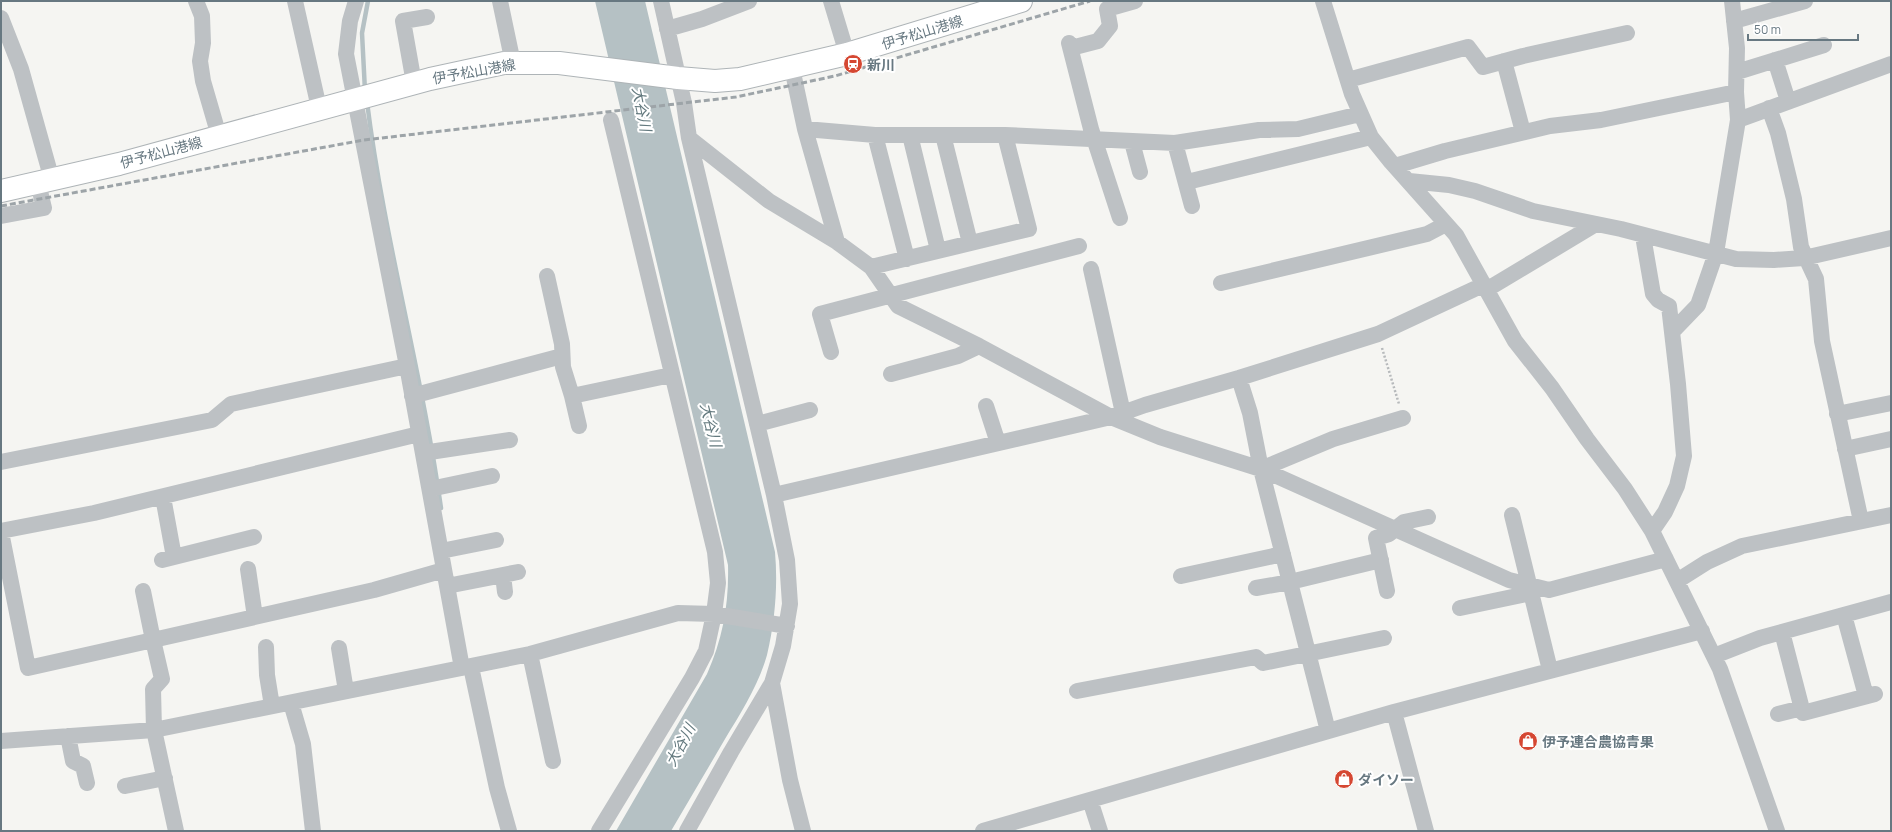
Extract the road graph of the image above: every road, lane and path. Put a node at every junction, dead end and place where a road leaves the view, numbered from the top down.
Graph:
1 (196, 1) edge
2 (295, 1) edge
3 (500, 1) edge
4 (661, 1) edge
5 (831, 1) edge
6 (1022, 1) edge
7 (1135, 1) edge
8 (1323, 1) edge
9 (1732, 1) edge
10 (1805, 1) edge
11 (745, 2) edge
12 (354, 3) edge
13 (427, 17) dead end
14 (1, 18) edge
15 (1734, 21) junction
16 (667, 29) junction
17 (1627, 33) dead end
18 (1824, 45) dead end
19 (847, 54) junction
20 (1775, 60) junction
21 (1504, 61) junction
22 (514, 62) junction
23 (1891, 64) edge
24 (792, 68) junction
25 (1737, 72) junction
26 (675, 77) junction
27 (1348, 80) junction
28 (414, 83) junction
29 (1736, 92) junction
30 (355, 98) junction
31 (1788, 101) junction
32 (319, 108) junction
33 (1769, 108) junction
34 (1360, 114) junction
35 (611, 120) dead end
36 (1738, 120) junction
37 (805, 129) junction
38 (1523, 132) junction
39 (875, 135) junction
40 (910, 135) junction
41 (943, 135) junction
42 (219, 136) junction
43 (1005, 136) junction
44 (1371, 137) junction
45 (689, 138) junction
46 (1095, 140) junction
47 (1132, 142) junction
48 (1175, 143) junction
49 (1395, 166) junction
50 (1140, 172) dead end
51 (1409, 180) junction
52 (45, 181) junction
53 (1186, 182) junction
54 (1, 191) edge
55 (1192, 206) dead end
56 (1, 216) edge
57 (1120, 218) dead end
58 (1446, 224) junction
59 (1596, 224) junction
60 (1643, 236) junction
61 (1891, 238) edge
62 (837, 242) junction
63 (970, 243) junction
64 (1079, 246) dead end
65 (938, 250) junction
66 (1716, 253) junction
67 (1804, 258) junction
68 (907, 259) junction
69 (871, 267) junction
70 (1091, 269) dead end
71 (547, 276) dead end
72 (1221, 283) dead end
73 (1485, 287) junction
74 (890, 295) junction
75 (1672, 332) junction
76 (1378, 334) junction
77 (979, 346) junction
78 (831, 352) dead end
79 (562, 356) junction
80 (407, 366) junction
81 (891, 374) dead end
82 (671, 375) junction
83 (1239, 378) junction
84 (412, 396) junction
85 (572, 396) junction
86 (1891, 403) edge
87 (986, 406) dead end
88 (810, 410) dead end
89 (1837, 414) junction
90 (1117, 415) junction
91 (1403, 418) joint
92 (757, 424) junction
93 (579, 426) dead end
94 (420, 434) junction
95 (1891, 439) edge
96 (510, 440) dead end
97 (998, 442) junction
98 (1845, 449) junction
99 (423, 453) junction
100 (1, 462) edge
101 (1261, 469) junction
102 (492, 476) dead end
103 (430, 489) junction
104 (774, 495) junction
105 (162, 497) junction
106 (1512, 515) dead end
107 (1891, 515) edge
108 (1428, 517) dead end
109 (1861, 521) junction
110 (1396, 529) junction
111 (1652, 531) junction
112 (1, 532) edge
113 (245, 535) dead end
114 (496, 540) dead end
115 (441, 551) junction
116 (1283, 554) junction
117 (1666, 559) junction
118 (1381, 560) junction
119 (248, 569) dead end
120 (444, 570) junction
121 (518, 572) dead end
122 (502, 575) junction
123 (1181, 576) dead end
124 (1677, 581) junction
125 (1290, 582) junction
126 (447, 586) junction
127 (1256, 588) dead end
128 (1530, 589) junction
129 (143, 591) dead end
130 (1386, 591) dead end
131 (506, 592) dead end
132 (1891, 602) edge
133 (1460, 608) dead end
134 (718, 614) junction
135 (1844, 615) junction
136 (256, 617) junction
137 (783, 625) junction
138 (1702, 631) junction
139 (1782, 632) junction
140 (1384, 638) dead end
141 (153, 640) junction
142 (266, 647) dead end
143 (339, 648) dead end
144 (530, 654) junction
145 (1308, 654) junction
146 (1714, 656) junction
147 (466, 668) junction
148 (1550, 670) junction
149 (772, 684) junction
150 (346, 691) junction
151 (1077, 691) dead end
152 (291, 703) junction
153 (272, 706) junction
154 (1802, 708) junction
155 (1394, 712) junction
156 (1778, 714) dead end
157 (154, 730) junction
158 (1328, 731) junction
159 (68, 736) junction
160 (1, 741) edge
161 (553, 761) dead end
162 (165, 778) junction
163 (87, 783) dead end
164 (125, 786) dead end
165 (1090, 800) junction
166 (176, 831) edge
167 (313, 831) edge
168 (509, 831) edge
169 (599, 831) edge
170 (688, 831) edge
171 (803, 831) edge
172 (983, 831) edge
173 (1100, 831) edge
174 (1426, 831) edge
175 (1777, 831) edge

1 - 42 street
2 - 32 street
3 - 22 street
4 - 16 street
5 - 19 street
6 - 19 main road, 伊予松山港線
7 - 46 street
8 - 27 street
9 - 15 street
10 - 15 street
11 - 16 street
12 - 30 street
13 - 28 street
14 - 52 street
15 - 25 street
16 - 26 street
17 - 21 street
18 - 20 street
19 - 24 main road, 伊予松山港線
20 - 25 street
20 - 31 street
21 - 27 street
21 - 38 street
22 - 26 main road, 伊予松山港線
22 - 28 main road, 伊予松山港線
23 - 31 street
24 - 26 main road, 伊予松山港線
24 - 37 street
25 - 29 street
26 - 45 street
27 - 34 street
28 - 30 main road, 伊予松山港線
29 - 36 street
29 - 38 street
30 - 32 main road, 伊予松山港線
30 - 80 street
31 - 33 street
32 - 42 main road, 伊予松山港線
33 - 36 street
33 - 67 street
34 - 44 street
34 - 48 street
35 - 82 street
36 - 66 street
37 - 39 street
37 - 62 street
38 - 49 street
39 - 40 street
39 - 68 street
40 - 41 street
40 - 65 street
41 - 43 street
41 - 63 street
42 - 52 main road, 伊予松山港線
43 - 46 street
43 - 63 street
44 - 49 street
44 - 53 street
45 - 62 street
45 - 92 street
46 - 47 street
46 - 57 street
47 - 48 street
47 - 50 street
48 - 53 street
49 - 51 street
51 - 58 street
51 - 59 street
52 - 54 main road, 伊予松山港線
52 - 56 street
53 - 55 street
58 - 72 street
58 - 73 street
59 - 60 street
59 - 73 street
60 - 66 street
60 - 75 street
61 - 67 street
62 - 69 street
63 - 65 street
64 - 74 street
65 - 68 street
66 - 67 street
66 - 75 street
67 - 89 street
68 - 69 street
69 - 74 street
70 - 90 street
71 - 79 street
73 - 76 street
73 - 111 street
74 - 77 street
74 - 78 street
75 - 111 street
76 - 83 street
76 - 91 path
77 - 81 street
77 - 90 street
79 - 84 street
79 - 85 street
80 - 84 street
80 - 100 street
82 - 85 street
82 - 134 street
83 - 90 street
83 - 101 street
84 - 94 street
85 - 93 street
86 - 89 street
87 - 97 street
88 - 92 street
89 - 98 street
90 - 97 street
90 - 101 street
91 - 101 street
92 - 104 street
94 - 99 street
94 - 105 street
95 - 98 street
96 - 99 street
97 - 104 street
98 - 109 street
99 - 103 street
101 - 110 street
101 - 116 street
102 - 103 street
103 - 115 street
104 - 137 street
105 - 112 street
105 - 113 street
106 - 128 street
107 - 109 street
108 - 110 street
109 - 124 street
110 - 118 street
110 - 128 street
111 - 117 street
112 - 141 street
114 - 115 street
115 - 120 street
116 - 123 street
116 - 125 street
117 - 124 street
117 - 128 street
118 - 125 street
118 - 130 street
119 - 136 street
120 - 126 street
120 - 136 street
121 - 122 street
122 - 126 street
122 - 131 street
124 - 138 street
125 - 127 street
125 - 145 street
126 - 147 street
128 - 133 street
128 - 148 street
129 - 141 street
132 - 135 street
134 - 137 street
134 - 144 street
134 - 169 street
135 - 139 street
135 - 154 street
136 - 141 street
137 - 149 street
138 - 146 street
138 - 148 street
139 - 146 street
139 - 154 street
140 - 145 street
141 - 157 street
142 - 153 street
143 - 150 street
144 - 147 street
144 - 161 street
145 - 151 street
145 - 158 street
146 - 175 street
147 - 150 street
147 - 168 street
148 - 155 street
149 - 170 street
149 - 171 street
150 - 152 street
152 - 153 street
152 - 167 street
153 - 157 street
154 - 156 street
155 - 158 street
155 - 174 street
157 - 159 street
157 - 162 street
158 - 165 street
159 - 160 street
159 - 163 street
162 - 164 street
162 - 166 street
165 - 172 street
165 - 173 street

